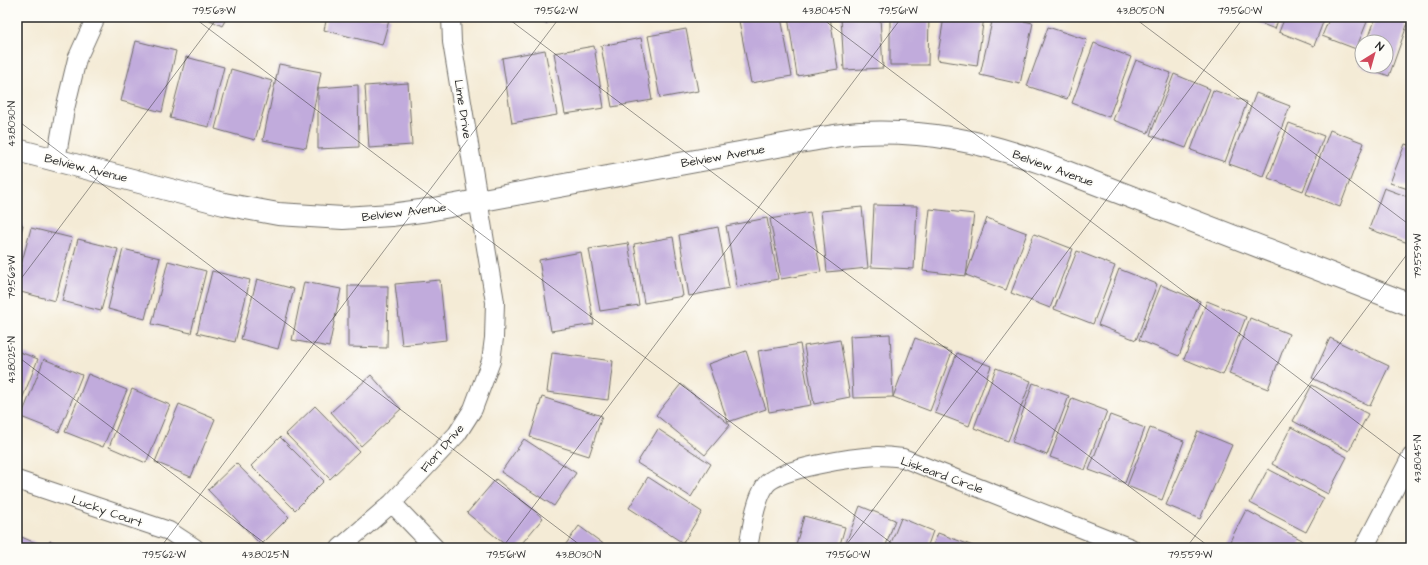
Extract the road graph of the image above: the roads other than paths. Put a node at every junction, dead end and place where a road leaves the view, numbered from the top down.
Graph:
1 (96, 17) edge
2 (451, 17) edge
3 (17, 150) edge
4 (56, 160) junction
5 (478, 201) junction
6 (1411, 305) edge
7 (1411, 457) edge
8 (17, 480) edge
9 (392, 503) junction
10 (195, 548) edge
11 (340, 548) edge
12 (436, 548) edge
13 (748, 548) edge
14 (1131, 548) edge
15 (1364, 548) edge

1 - 4 street
2 - 5 street, Lime Drive
3 - 4 street, Belview Avenue
4 - 5 street, Belview Avenue
5 - 6 street, Belview Avenue
5 - 9 street, Fiori Drive
7 - 15 street
8 - 10 street, Lucky Court
9 - 11 street, Fiori Drive
9 - 12 street
13 - 14 street, Liskeard Circle

